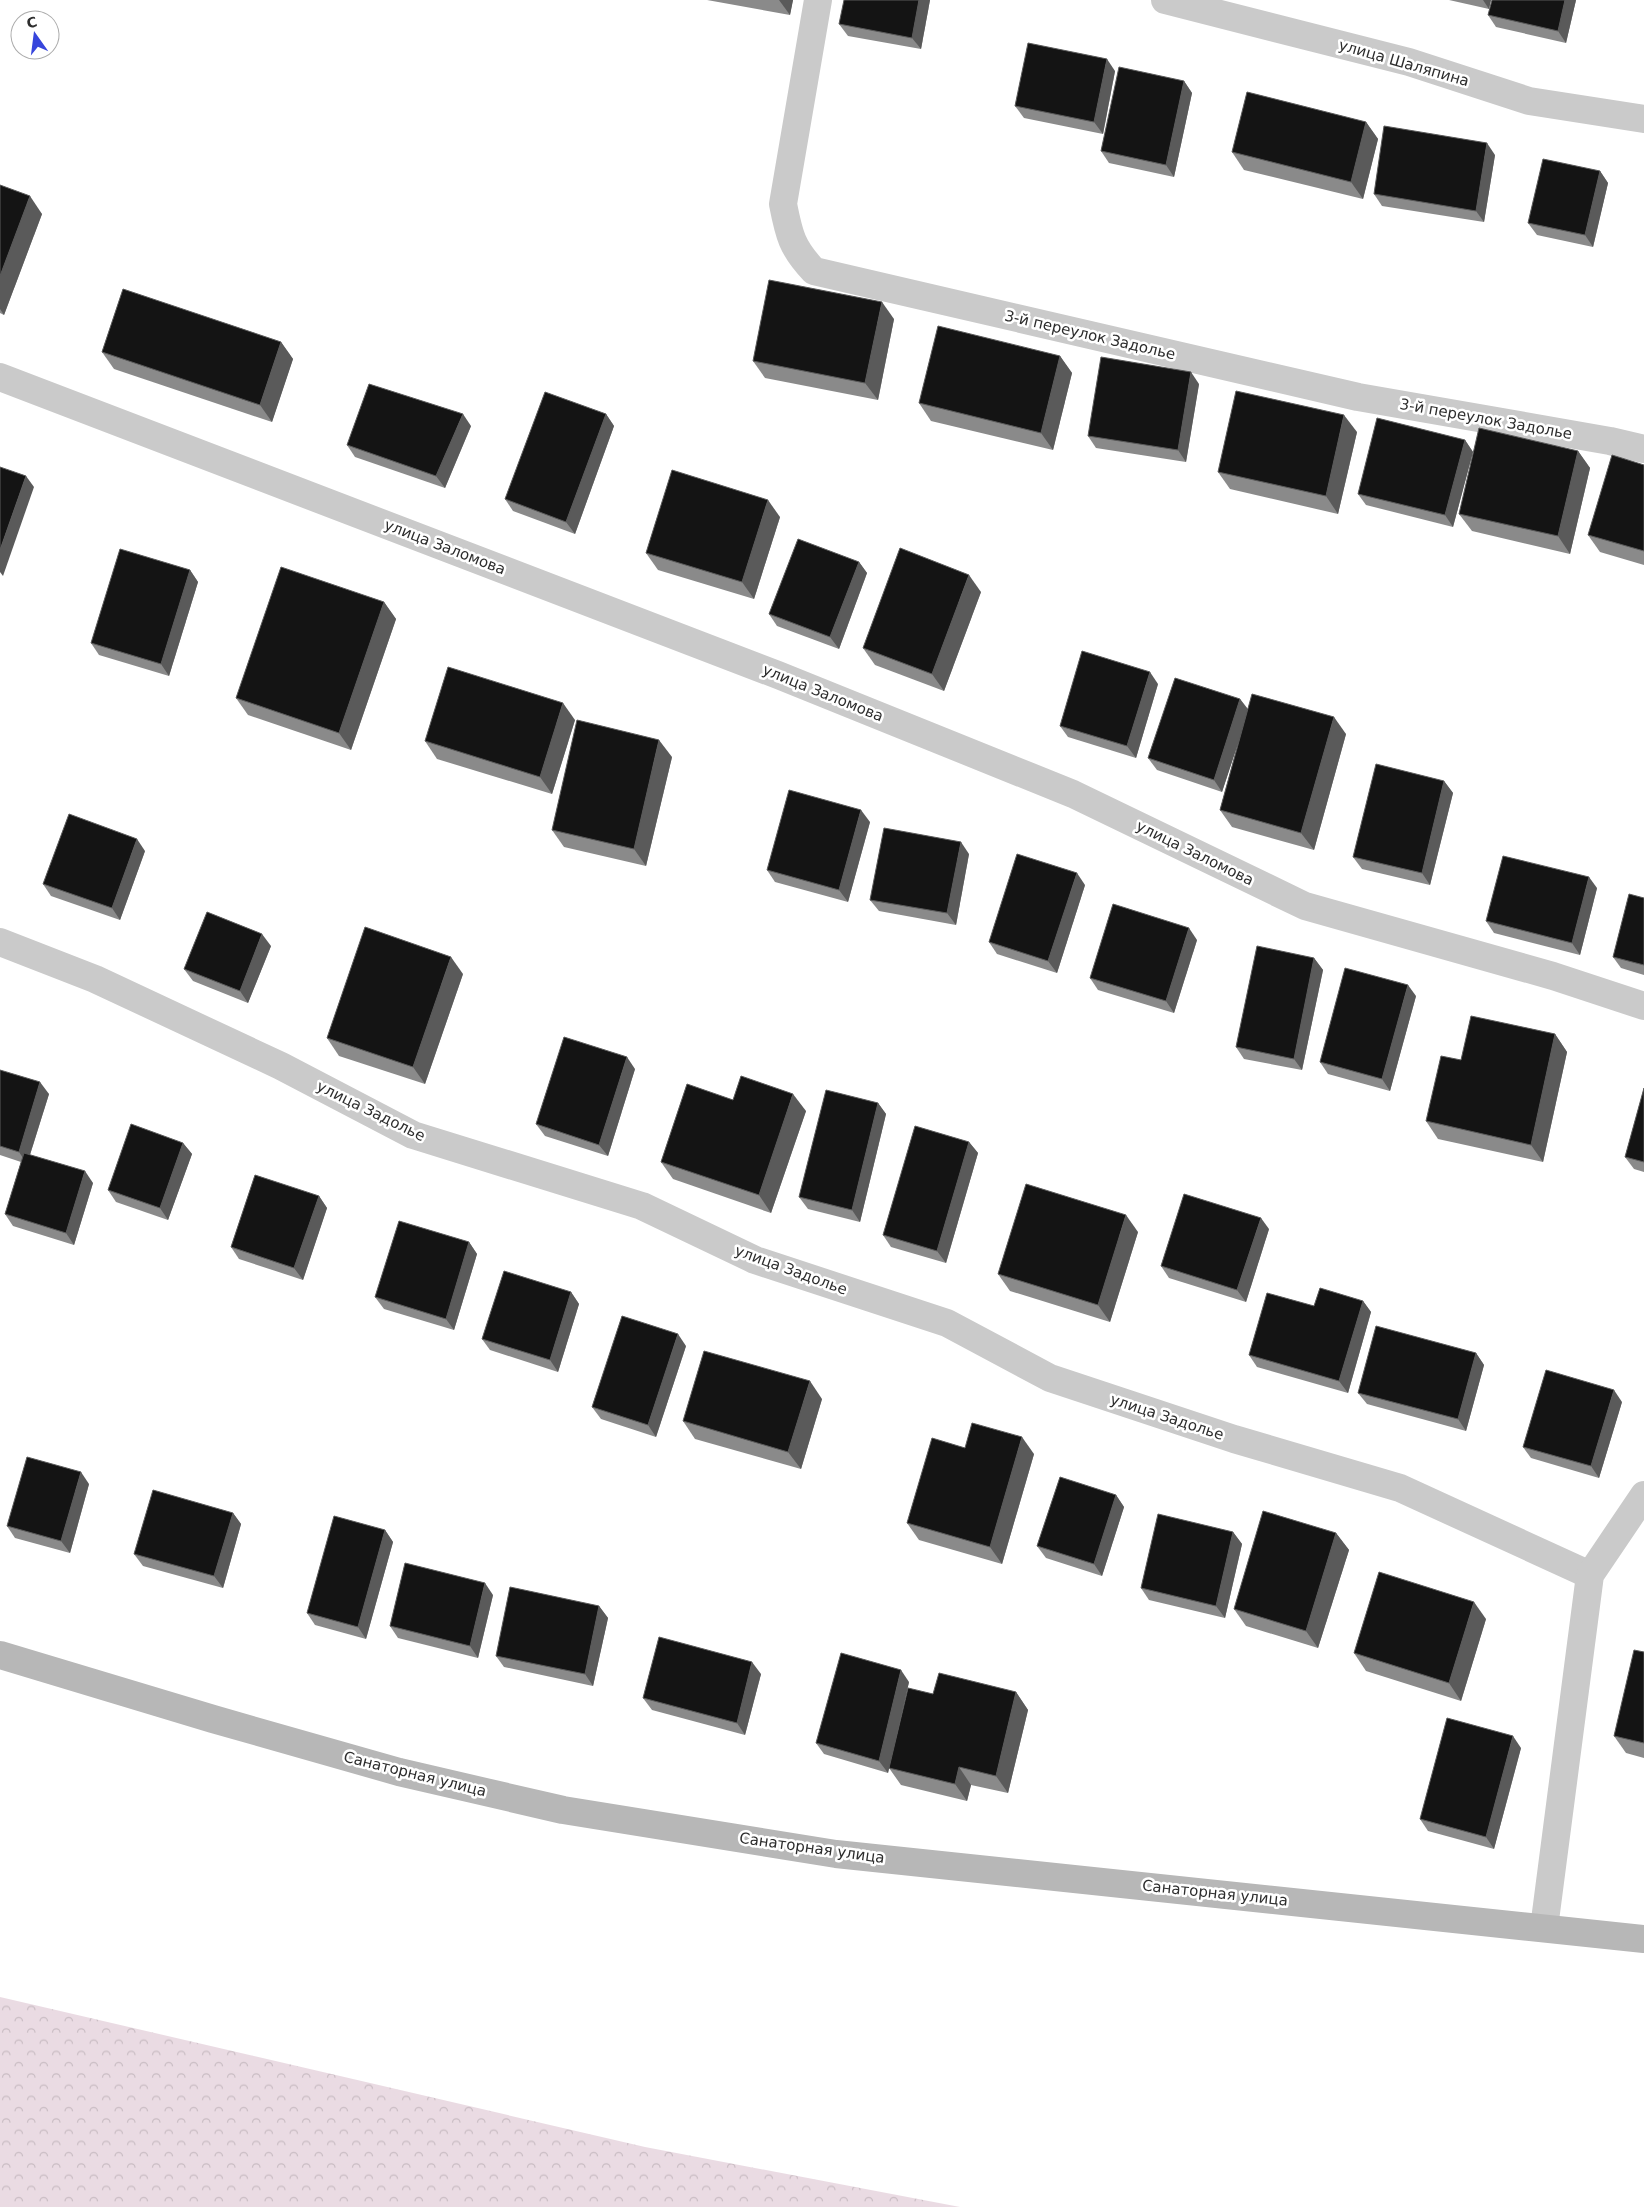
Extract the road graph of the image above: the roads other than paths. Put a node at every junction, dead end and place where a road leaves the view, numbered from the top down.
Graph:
1 (818, 0) edge
2 (1165, 0) edge
3 (1644, 120) edge
4 (0, 378) edge
5 (1644, 449) edge
6 (0, 942) edge
7 (1644, 1006) edge
8 (1644, 1495) edge
9 (1590, 1575) junction
10 (0, 1655) edge
11 (1544, 1928) junction
12 (1644, 1939) edge

1 - 5 street, 3-й переулок Задолье
2 - 3 street, улица Шаляпина
4 - 7 street, улица Заломова
6 - 9 street, улица Задолье
8 - 9 street
9 - 11 street
10 - 11 main road, Санаторная улица
11 - 12 main road, Санаторная улица

